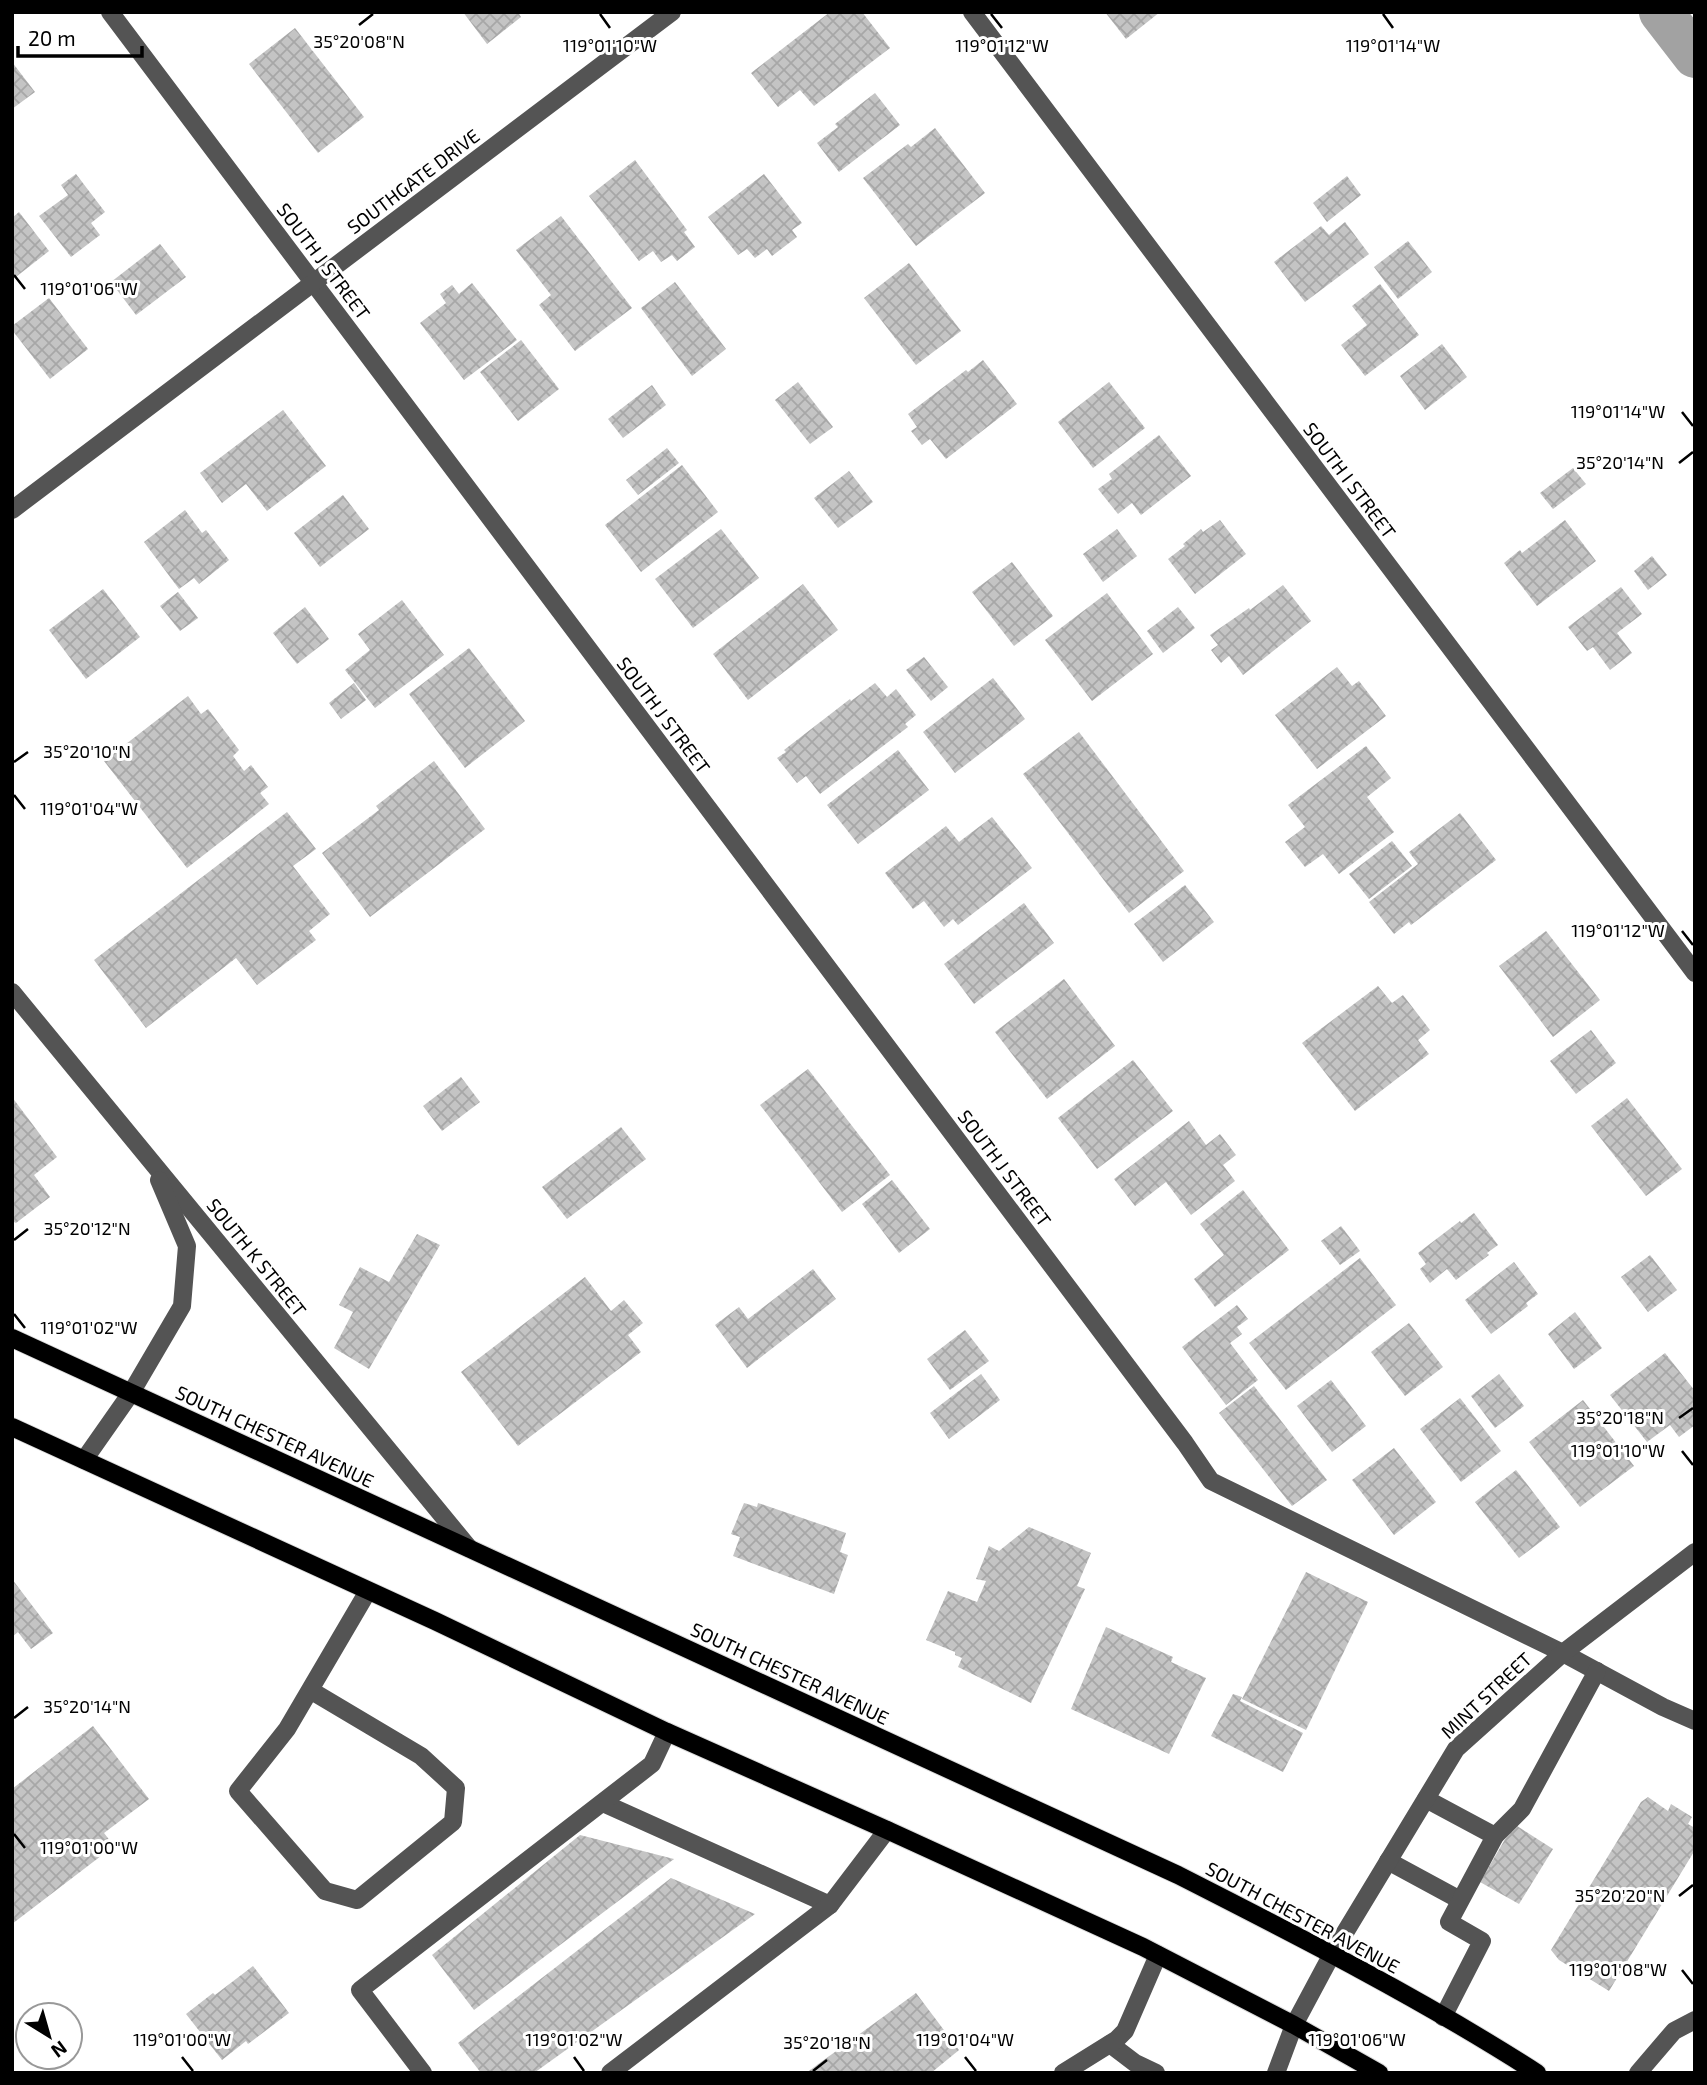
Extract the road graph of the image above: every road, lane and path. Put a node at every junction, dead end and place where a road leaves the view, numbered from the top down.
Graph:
1 (110, 12) edge
2 (672, 12) edge
3 (972, 12) edge
4 (314, 283) junction
5 (12, 510) edge
6 (1695, 973) edge
7 (12, 992) edge
8 (150, 1161) junction
9 (12, 1338) edge
10 (131, 1393) junction
11 (12, 1427) edge
12 (84, 1460) junction
13 (469, 1548) junction
14 (1695, 1552) edge
15 (368, 1591) junction
16 (1563, 1653) junction
17 (1597, 1671) junction
18 (310, 1690) junction
19 (1695, 1721) edge
20 (667, 1732) junction
21 (1426, 1799) junction
22 (603, 1803) junction
23 (887, 1830) junction
24 (1495, 1836) junction
25 (1388, 1861) junction
26 (1460, 1900) junction
27 (830, 1905) junction
28 (1332, 1954) junction
29 (1158, 1955) junction
30 (1443, 2017) junction
31 (1695, 2020) edge
32 (1294, 2025) junction
33 (1110, 2044) junction
34 (423, 2073) edge
35 (610, 2073) edge
36 (1063, 2073) edge
37 (1156, 2073) edge
38 (1276, 2073) edge
39 (1379, 2073) edge
40 (1537, 2073) edge
41 (1638, 2073) edge

1 - 4 street, SOUTH J STREET
2 - 4 street, SOUTHGATE DRIVE
3 - 6 street, SOUTH I STREET
4 - 5 street, SOUTHGATE DRIVE
4 - 16 street, SOUTH J STREET
7 - 8 street, SOUTH K STREET
8 - 10 street
8 - 13 street, SOUTH K STREET
9 - 10 main road, SOUTH CHESTER AVENUE
10 - 12 street
10 - 13 main road, SOUTH CHESTER AVENUE
11 - 12 main road
12 - 15 main road
13 - 28 main road, SOUTH CHESTER AVENUE
14 - 16 street, MINT STREET
15 - 18 street
15 - 20 main road
16 - 17 street, SOUTH J STREET
16 - 21 street, MINT STREET
17 - 19 street, SOUTH J STREET
17 - 24 street
18 - 18 street
20 - 22 street
20 - 23 main road
21 - 24 street
21 - 25 street, MINT STREET
22 - 27 street
22 - 34 street
23 - 27 street
23 - 29 main road
24 - 26 street
25 - 26 street
25 - 28 street, MINT STREET
26 - 30 street
27 - 35 street
28 - 30 main road, SOUTH CHESTER AVENUE
28 - 32 street, MINT STREET
29 - 32 main road
29 - 33 street
30 - 40 main road, SOUTH CHESTER AVENUE
31 - 41 street
32 - 38 street, MINT STREET
32 - 39 main road
33 - 36 street
33 - 37 street

